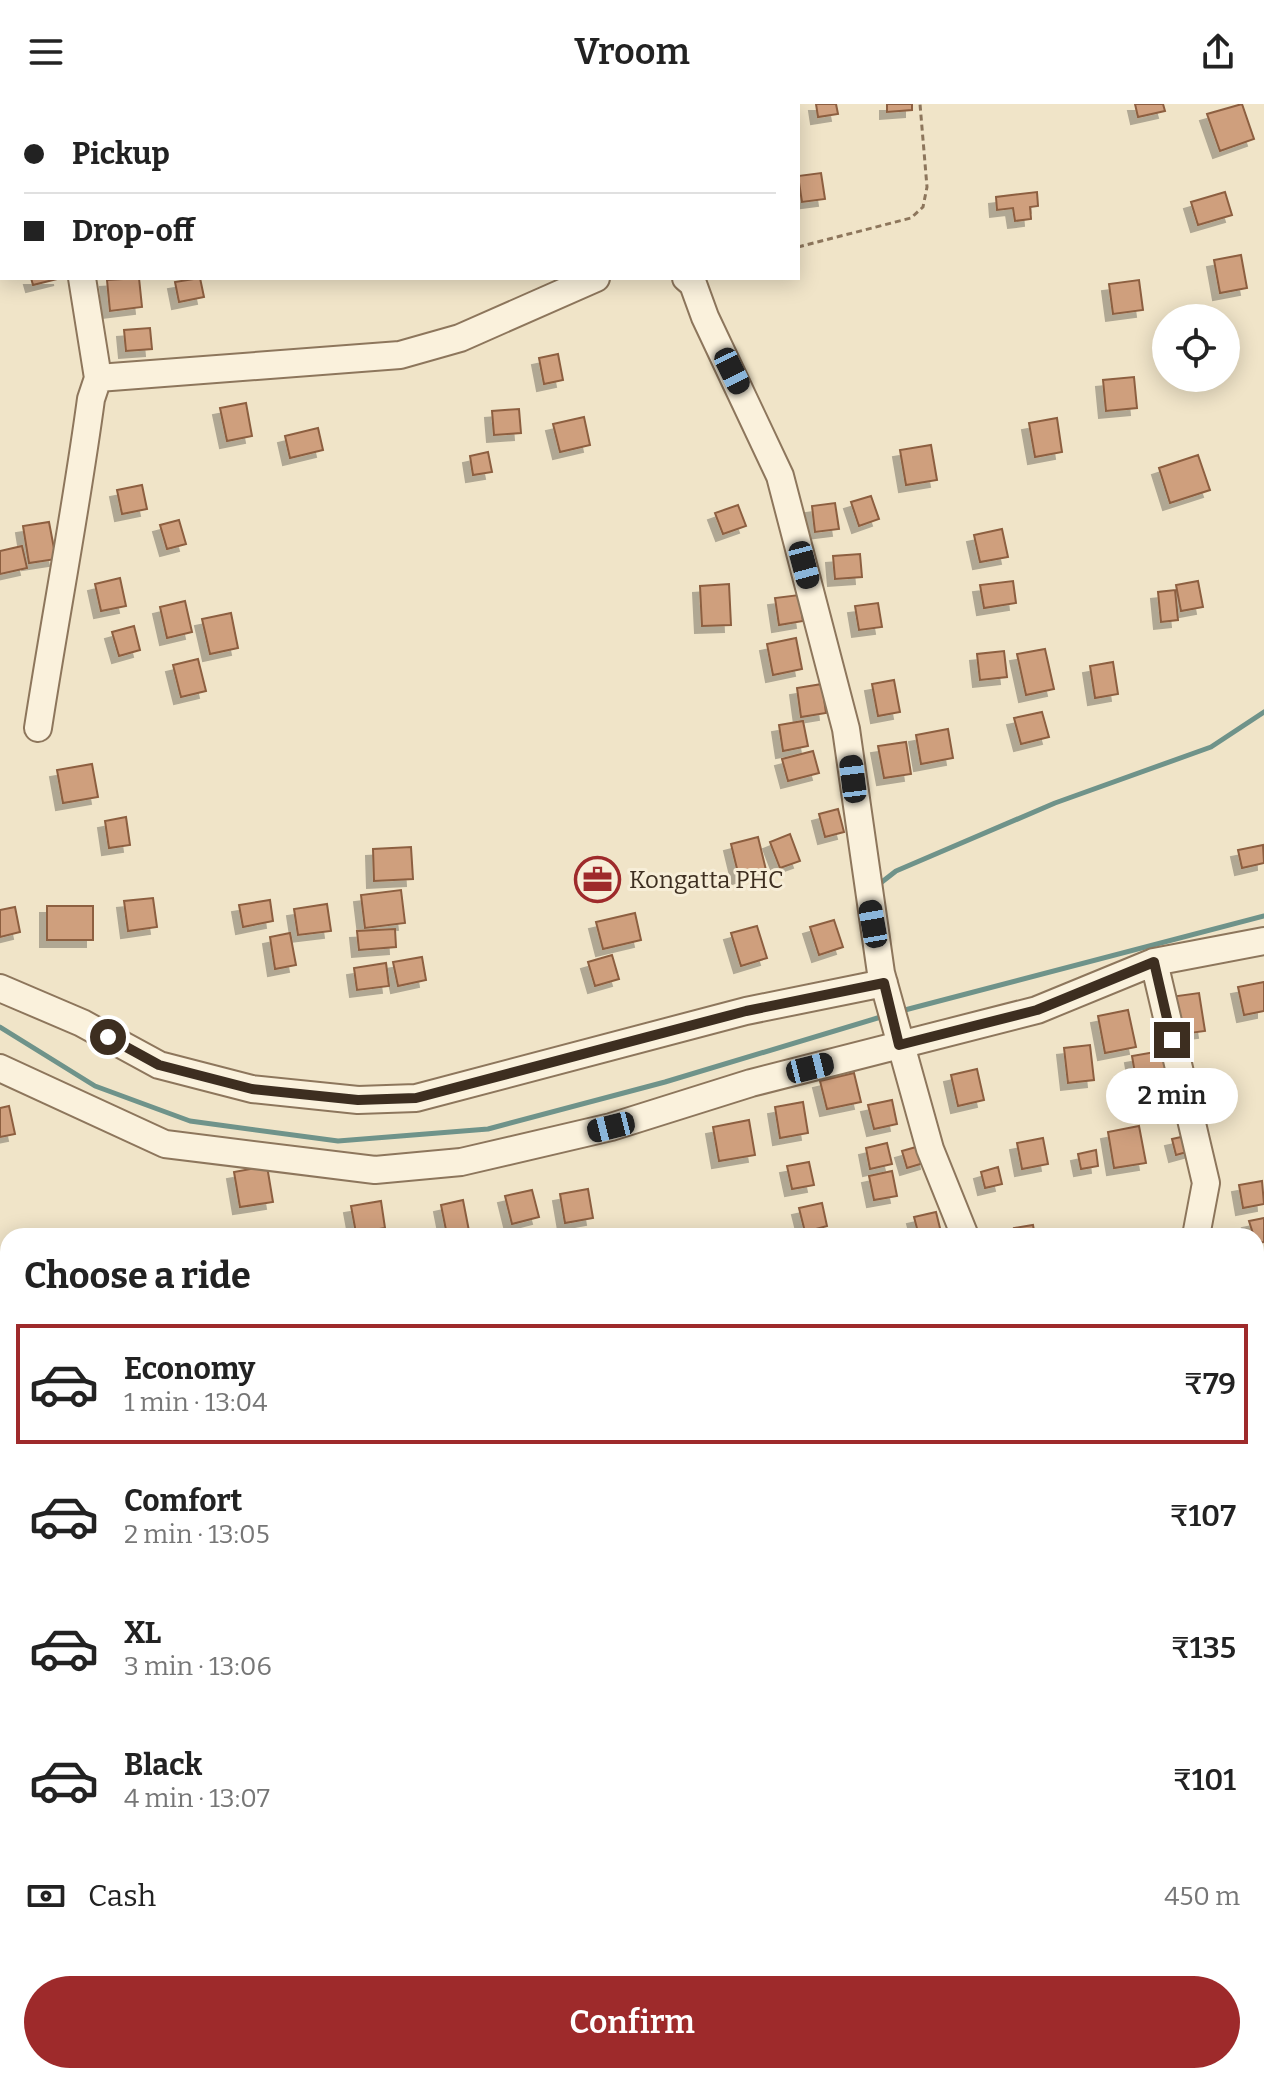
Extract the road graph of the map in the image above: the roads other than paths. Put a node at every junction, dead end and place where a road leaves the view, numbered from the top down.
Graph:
1 (82, 280) edge
2 (591, 280) edge
3 (688, 280) edge
4 (98, 378) junction
5 (38, 728) dead end
6 (1264, 941) edge
7 (1154, 962) junction
8 (0, 988) edge
9 (892, 1016) junction
10 (0, 1068) edge
11 (962, 1228) edge
12 (1198, 1228) edge

1 - 4 street
2 - 4 street
3 - 9 street
4 - 5 street
6 - 7 street
7 - 9 street
7 - 12 street
8 - 9 street
9 - 10 street
9 - 11 street

